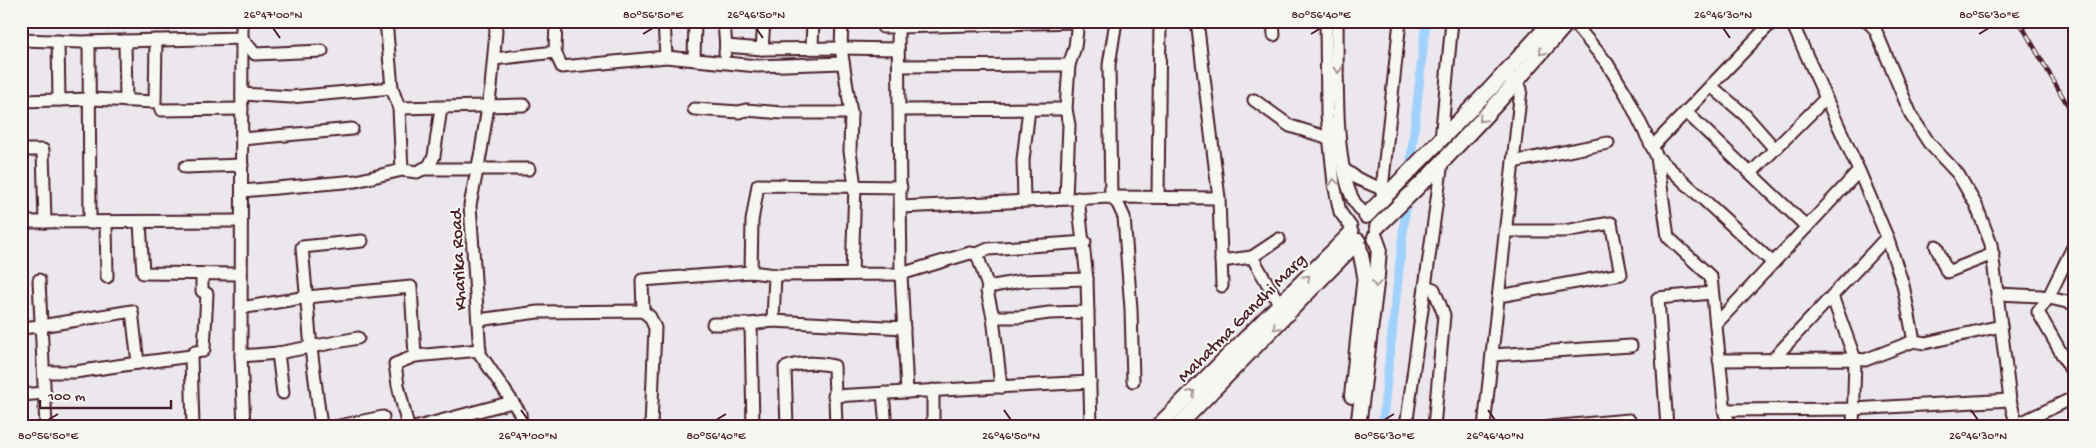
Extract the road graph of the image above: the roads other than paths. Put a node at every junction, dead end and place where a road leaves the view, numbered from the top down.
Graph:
1 (242, 21) edge
2 (386, 21) edge
3 (495, 21) edge
4 (556, 21) edge
5 (664, 21) edge
6 (695, 21) edge
7 (724, 21) edge
8 (764, 21) edge
9 (813, 21) edge
10 (842, 21) edge
11 (882, 21) edge
12 (1116, 21) edge
13 (1160, 21) edge
14 (1197, 21) edge
15 (1273, 21) edge
16 (1326, 21) edge
17 (1337, 21) edge
18 (1400, 21) edge
19 (1452, 21) edge
20 (1552, 21) edge
21 (1571, 21) edge
22 (1774, 21) edge
23 (1791, 21) edge
24 (1867, 21) edge
25 (1076, 22) edge
26 (898, 27) junction
27 (1274, 35) dead end
28 (242, 38) junction
29 (21, 40) edge
30 (156, 40) junction
31 (58, 41) junction
32 (125, 41) junction
33 (89, 42) junction
34 (726, 46) junction
35 (812, 47) junction
36 (841, 48) junction
37 (762, 49) junction
38 (898, 49) junction
39 (322, 51) dead end
40 (555, 52) junction
41 (666, 57) junction
42 (494, 59) junction
43 (694, 59) junction
44 (723, 62) junction
45 (843, 63) junction
46 (1069, 65) junction
47 (899, 66) junction
48 (1509, 78) junction
49 (1711, 86) junction
50 (392, 88) junction
51 (242, 94) junction
52 (1826, 98) junction
53 (91, 99) junction
54 (21, 100) edge
55 (59, 100) junction
56 (1254, 100) dead end
57 (126, 101) junction
58 (524, 105) dead end
59 (488, 106) junction
60 (399, 108) junction
61 (441, 108) junction
62 (242, 109) junction
63 (694, 109) dead end
64 (1029, 109) junction
65 (1066, 109) junction
66 (160, 110) dead end
67 (900, 110) junction
68 (1686, 112) junction
69 (850, 113) junction
70 (352, 129) dead end
71 (1329, 138) junction
72 (242, 139) junction
73 (1441, 140) junction
74 (1608, 142) dead end
75 (1775, 149) junction
76 (21, 150) edge
77 (1654, 152) junction
78 (1442, 162) junction
79 (1513, 162) junction
80 (242, 165) junction
81 (185, 167) dead end
82 (423, 169) junction
83 (529, 169) dead end
84 (402, 170) junction
85 (477, 170) junction
86 (1345, 170) junction
87 (1859, 171) junction
88 (1751, 174) junction
89 (855, 186) junction
90 (901, 187) junction
91 (242, 191) junction
92 (1382, 194) junction
93 (1111, 197) junction
94 (1158, 197) junction
95 (1078, 198) junction
96 (1219, 198) junction
97 (1066, 199) junction
98 (1024, 201) junction
99 (901, 207) junction
100 (1366, 216) junction
101 (241, 221) junction
102 (21, 222) edge
103 (45, 222) junction
104 (140, 222) junction
105 (90, 223) junction
106 (106, 223) junction
107 (1807, 227) junction
108 (1506, 231) junction
109 (1376, 232) junction
110 (1353, 234) junction
111 (1887, 236) junction
112 (1279, 239) dead end
113 (362, 242) dead end
114 (1085, 242) junction
115 (2075, 243) edge
116 (1936, 246) dead end
117 (977, 254) junction
118 (1993, 254) junction
119 (1252, 257) junction
120 (1221, 261) junction
121 (1774, 263) junction
122 (751, 272) junction
123 (202, 274) junction
124 (241, 274) junction
125 (852, 274) junction
126 (901, 274) junction
127 (775, 275) junction
128 (107, 277) dead end
129 (1087, 279) junction
130 (39, 280) dead end
131 (1222, 286) dead end
132 (1425, 286) junction
133 (988, 287) junction
134 (1712, 293) junction
135 (1998, 294) junction
136 (1499, 296) junction
137 (1832, 296) junction
138 (307, 297) junction
139 (2048, 298) junction
140 (2075, 304) edge
141 (1280, 305) junction
142 (241, 308) junction
143 (643, 311) junction
144 (1088, 312) junction
145 (993, 317) junction
146 (478, 320) junction
147 (773, 321) junction
148 (713, 324) dead end
149 (751, 324) junction
150 (1716, 324) junction
151 (41, 326) junction
152 (2001, 326) junction
153 (21, 328) edge
154 (904, 328) junction
155 (358, 338) dead end
156 (1914, 342) junction
157 (1631, 346) dead end
158 (311, 348) junction
159 (480, 350) junction
160 (278, 353) junction
161 (1492, 355) junction
162 (192, 356) junction
163 (241, 356) junction
164 (415, 356) junction
165 (1773, 359) junction
166 (1855, 359) junction
167 (1719, 360) junction
168 (138, 363) junction
169 (44, 372) junction
170 (2075, 377) edge
171 (1134, 381) dead end
172 (1090, 382) junction
173 (1001, 387) junction
174 (932, 390) junction
175 (907, 392) junction
176 (46, 393) junction
177 (283, 393) dead end
178 (883, 393) junction
179 (21, 395) edge
180 (834, 396) junction
181 (2075, 397) edge
182 (2010, 400) junction
183 (512, 402) junction
184 (1853, 409) junction
185 (1724, 410) junction
186 (384, 418) edge
187 (1629, 420) dead end
188 (2016, 426) edge
189 (46, 427) edge
190 (193, 427) edge
191 (244, 427) edge
192 (321, 427) edge
193 (334, 427) edge
194 (408, 427) edge
195 (418, 427) edge
196 (521, 427) edge
197 (651, 427) edge
198 (753, 427) edge
199 (787, 427) edge
200 (836, 427) edge
201 (886, 427) edge
202 (935, 427) edge
203 (1092, 427) edge
204 (1157, 427) edge
205 (1177, 427) edge
206 (1349, 427) edge
207 (1358, 427) edge
208 (1406, 427) edge
209 (1434, 427) edge
210 (1484, 427) edge
211 (1550, 427) edge
212 (1667, 427) edge
213 (1732, 427) edge
214 (1853, 427) edge

1 - 28 street
2 - 50 street
3 - 42 street, Kharika Road
4 - 40 street
5 - 41 street
6 - 43 street
7 - 34 street
8 - 37 street
9 - 35 street
10 - 36 street
11 - 26 street
12 - 93 street
13 - 94 street
14 - 96 street
15 - 27 street
16 - 71 street
17 -> 86 street
18 - 92 street
19 - 73 street
20 - 48 main road
21 -> 48 main road
21 - 77 street
22 - 49 street
23 - 52 street
24 - 118 street
25 - 26 street
25 - 46 street
26 - 38 street
28 - 30 street
28 - 39 street
28 - 51 street
29 - 31 street
30 - 32 street
30 - 57 street
31 - 33 street
31 - 55 street
32 - 33 street
32 - 57 street
33 - 53 street
34 - 37 street
34 - 44 street
35 - 36 street
35 - 37 street
36 - 38 street
36 - 45 street
38 - 47 street
40 - 41 street
40 - 42 street
41 - 43 street
42 - 59 street, Kharika Road
43 - 44 street
44 - 45 street
45 - 69 street
46 - 47 street
46 - 65 street
47 - 67 street
48 - 73 main road
48 -> 78 main road
48 - 79 street
49 - 68 street
49 - 75 street
50 - 51 street
50 - 60 street
51 - 62 street
52 - 75 street
52 - 87 street
53 - 55 street
53 - 57 street
53 - 105 street
54 - 55 street
56 - 71 street
58 - 59 street
59 - 61 street
59 - 85 street, Kharika Road
60 - 61 street
60 - 84 street
61 - 82 street
62 - 66 street
62 - 72 street
63 - 69 street
64 - 65 street
64 - 67 street
64 - 98 street
65 - 97 street
67 - 90 street
68 - 77 street
68 - 88 street
69 - 89 street
70 - 72 street
110 -> 71 street
72 - 80 street
73 - 92 main road
74 - 79 street
75 - 88 street
76 - 103 street
77 - 121 street
77 - 134 street
78 - 109 main road
78 - 132 street
79 - 108 street
80 - 81 street
80 - 91 street
82 - 84 street
82 - 85 street
83 - 85 street
84 - 91 street
85 - 146 street, Kharika Road
86 - 92 street
86 - 100 street
87 - 107 street
87 - 111 street
88 - 107 street
89 - 90 street
89 - 122 street
89 - 125 street
90 - 99 street
91 - 101 street
92 - 100 main road
93 - 94 street
93 - 95 street
93 - 171 street
94 - 96 street
95 - 97 street
95 - 114 street
96 - 120 street
97 - 98 street
98 - 99 street
99 - 126 street
100 - 109 main road
100 - 110 main road
101 - 104 street
101 - 124 street
102 - 103 street
103 - 105 street
104 - 106 street
104 - 123 street
105 - 106 street
106 - 128 street
107 - 121 street
108 - 136 street
108 - 136 street
109 - 110 main road
109 -> 207 main road
141 -> 110 main road, Mahatma Gandhi Marg
110 -> 205 main road
110 - 206 main road
111 - 137 street
111 - 156 street
112 - 119 street
113 - 138 street
114 - 117 street
114 - 129 street
115 - 139 street
116 - 118 street
117 - 126 street
117 - 133 street
118 - 135 street
119 - 120 street
119 - 141 street
120 - 131 street
121 - 150 street
122 - 127 street
122 - 143 street
123 - 124 street
123 - 162 street
124 - 142 street
125 - 126 street
125 - 127 street
126 - 154 street
127 - 147 street
129 - 133 street
129 - 144 street
130 - 151 street
132 - 208 street
132 - 209 street
133 - 145 street
134 - 150 street
134 - 212 street
135 - 139 street
135 - 152 street
136 - 161 street
137 - 165 street
137 - 166 street
138 - 142 street
138 - 158 street
138 - 164 street
139 - 140 street
139 - 170 street
204 -> 141 main road, Mahatma Gandhi Marg
142 - 163 street
143 - 146 street
143 - 197 street
144 - 145 street
144 - 172 street
145 - 173 street
146 - 159 street, Kharika Road
147 - 149 street
147 - 154 street
148 - 149 street
149 - 198 street
150 - 167 street
151 - 153 street
151 - 168 street
151 - 169 street
152 - 156 street
152 - 182 street
154 - 175 street
155 - 158 street
156 - 166 street
157 - 161 street
158 - 160 street
158 - 192 street
159 - 164 street
159 - 183 street, Kharika Road
160 - 163 street
160 - 177 street
161 - 210 street
162 - 168 street
162 - 190 street
163 - 191 street
164 - 194 street
165 - 166 street
165 - 167 street
166 - 184 street
167 - 185 street
168 - 169 street
169 - 176 street
172 - 173 street
172 - 203 street
173 - 174 street
174 - 175 street
174 - 202 street
175 - 178 street
176 - 179 street
176 - 189 street
178 - 180 street
178 - 201 street
180 - 199 street
180 - 200 street
181 - 188 street
182 - 184 street
182 - 188 street
183 - 195 street
183 - 196 street, Kharika Road
184 - 185 street
184 - 214 street
185 - 213 street
186 - 193 street
187 - 211 street

